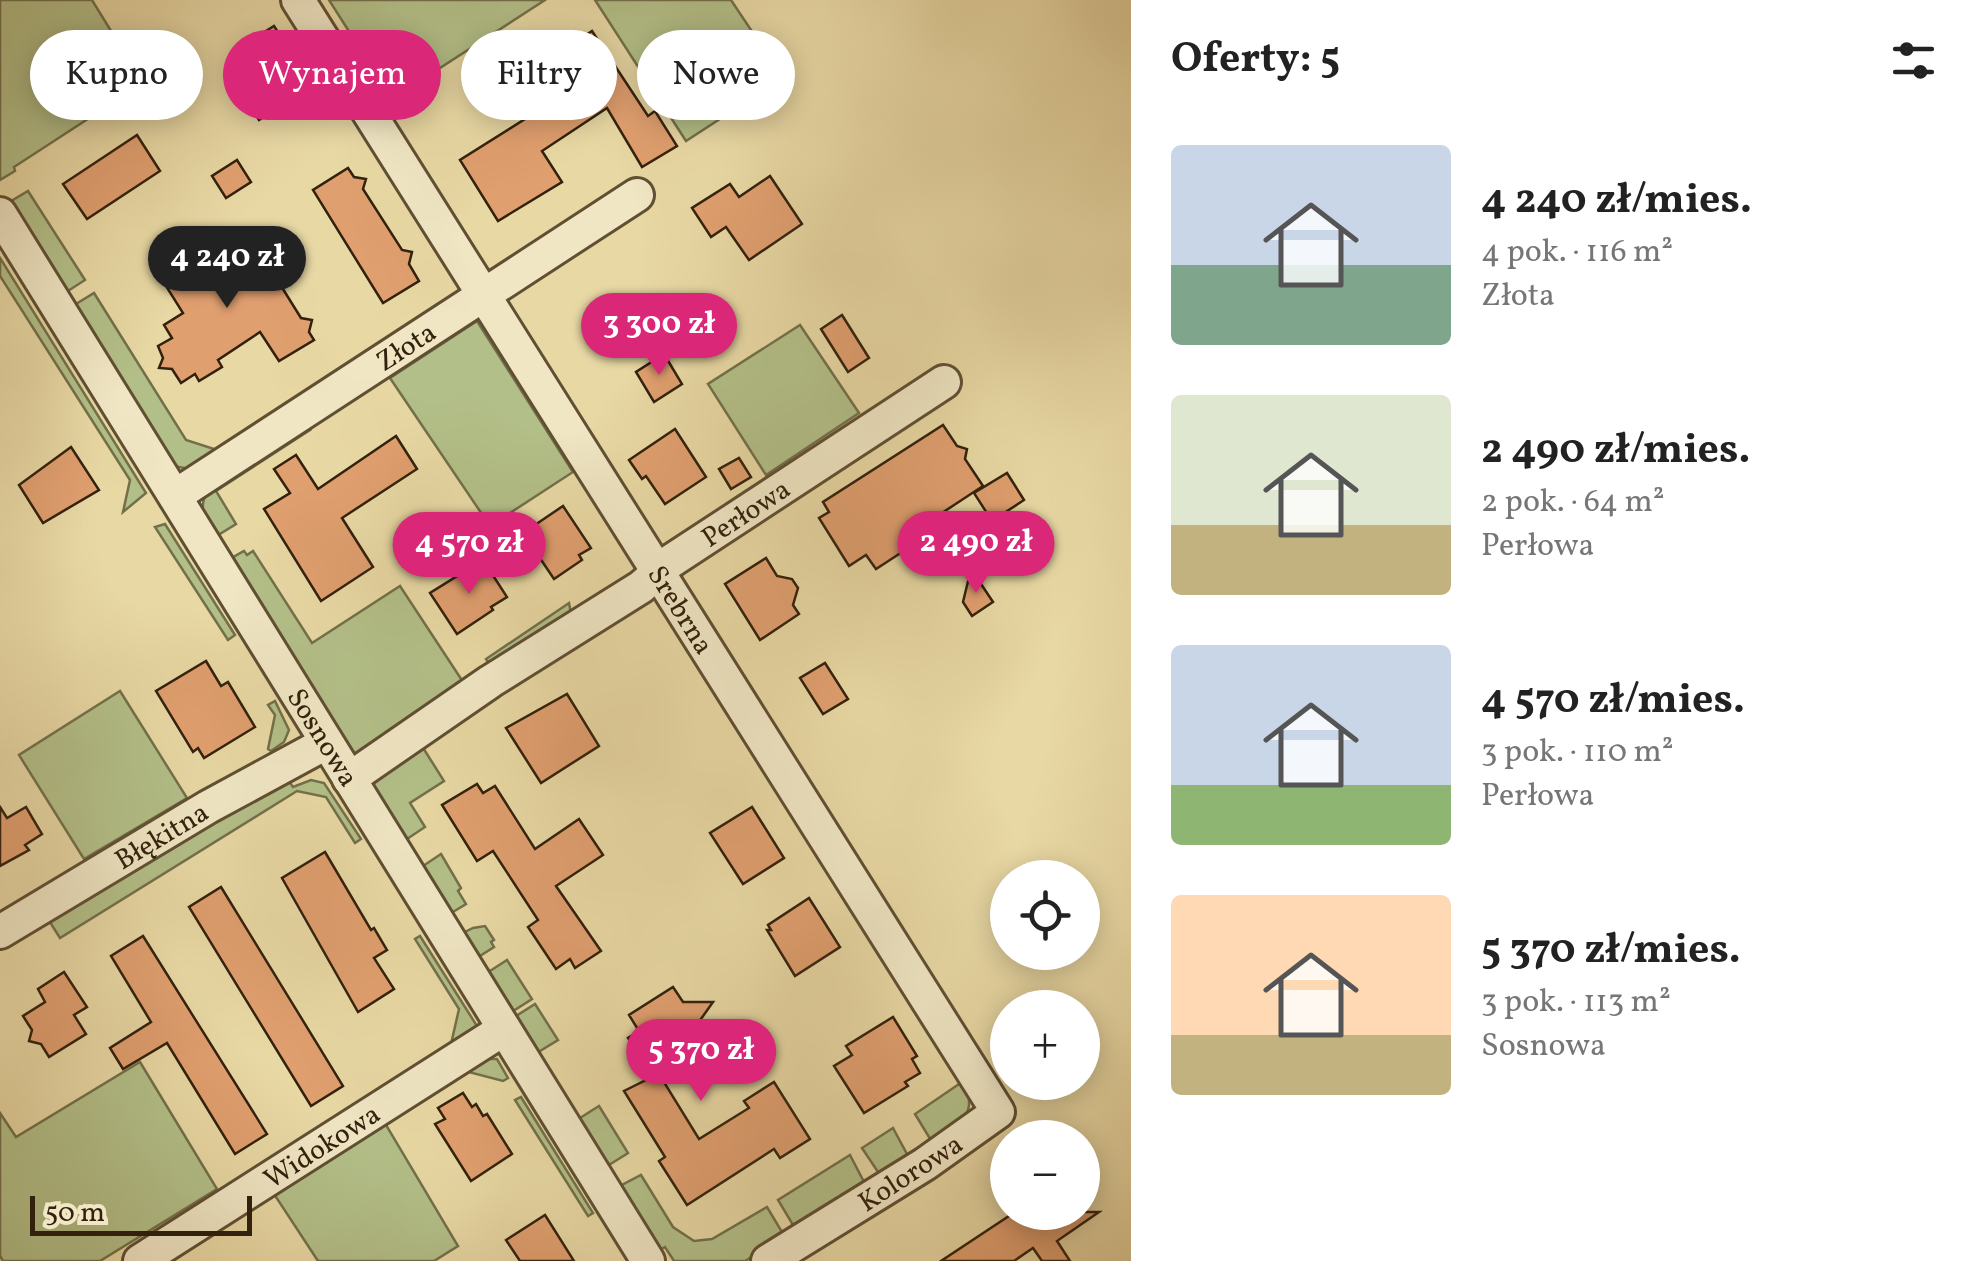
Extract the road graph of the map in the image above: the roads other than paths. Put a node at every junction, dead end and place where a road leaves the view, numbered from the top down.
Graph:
1 (298, 0) edge
2 (637, 194) dead end
3 (0, 214) edge
4 (482, 295) junction
5 (944, 382) dead end
6 (175, 496) junction
7 (659, 572) junction
8 (326, 743) junction
9 (349, 779) junction
10 (0, 932) edge
11 (504, 1029) junction
12 (998, 1112) joint
13 (140, 1261) edge
14 (648, 1261) edge
15 (768, 1261) edge

1 - 4 street, Srebrna
2 - 4 street, Złota
3 - 6 street, Sosnowa
4 - 6 street, Złota
4 - 7 street, Srebrna
5 - 7 street, Perłowa
6 - 8 street, Sosnowa
7 - 9 street, Perłowa
7 - 12 street, Srebrna
8 - 9 street, Sosnowa
8 - 10 street, Błękitna
9 - 11 street, Sosnowa
11 - 13 street, Widokowa
11 - 14 street, Sosnowa
12 - 15 street, Kolorowa

